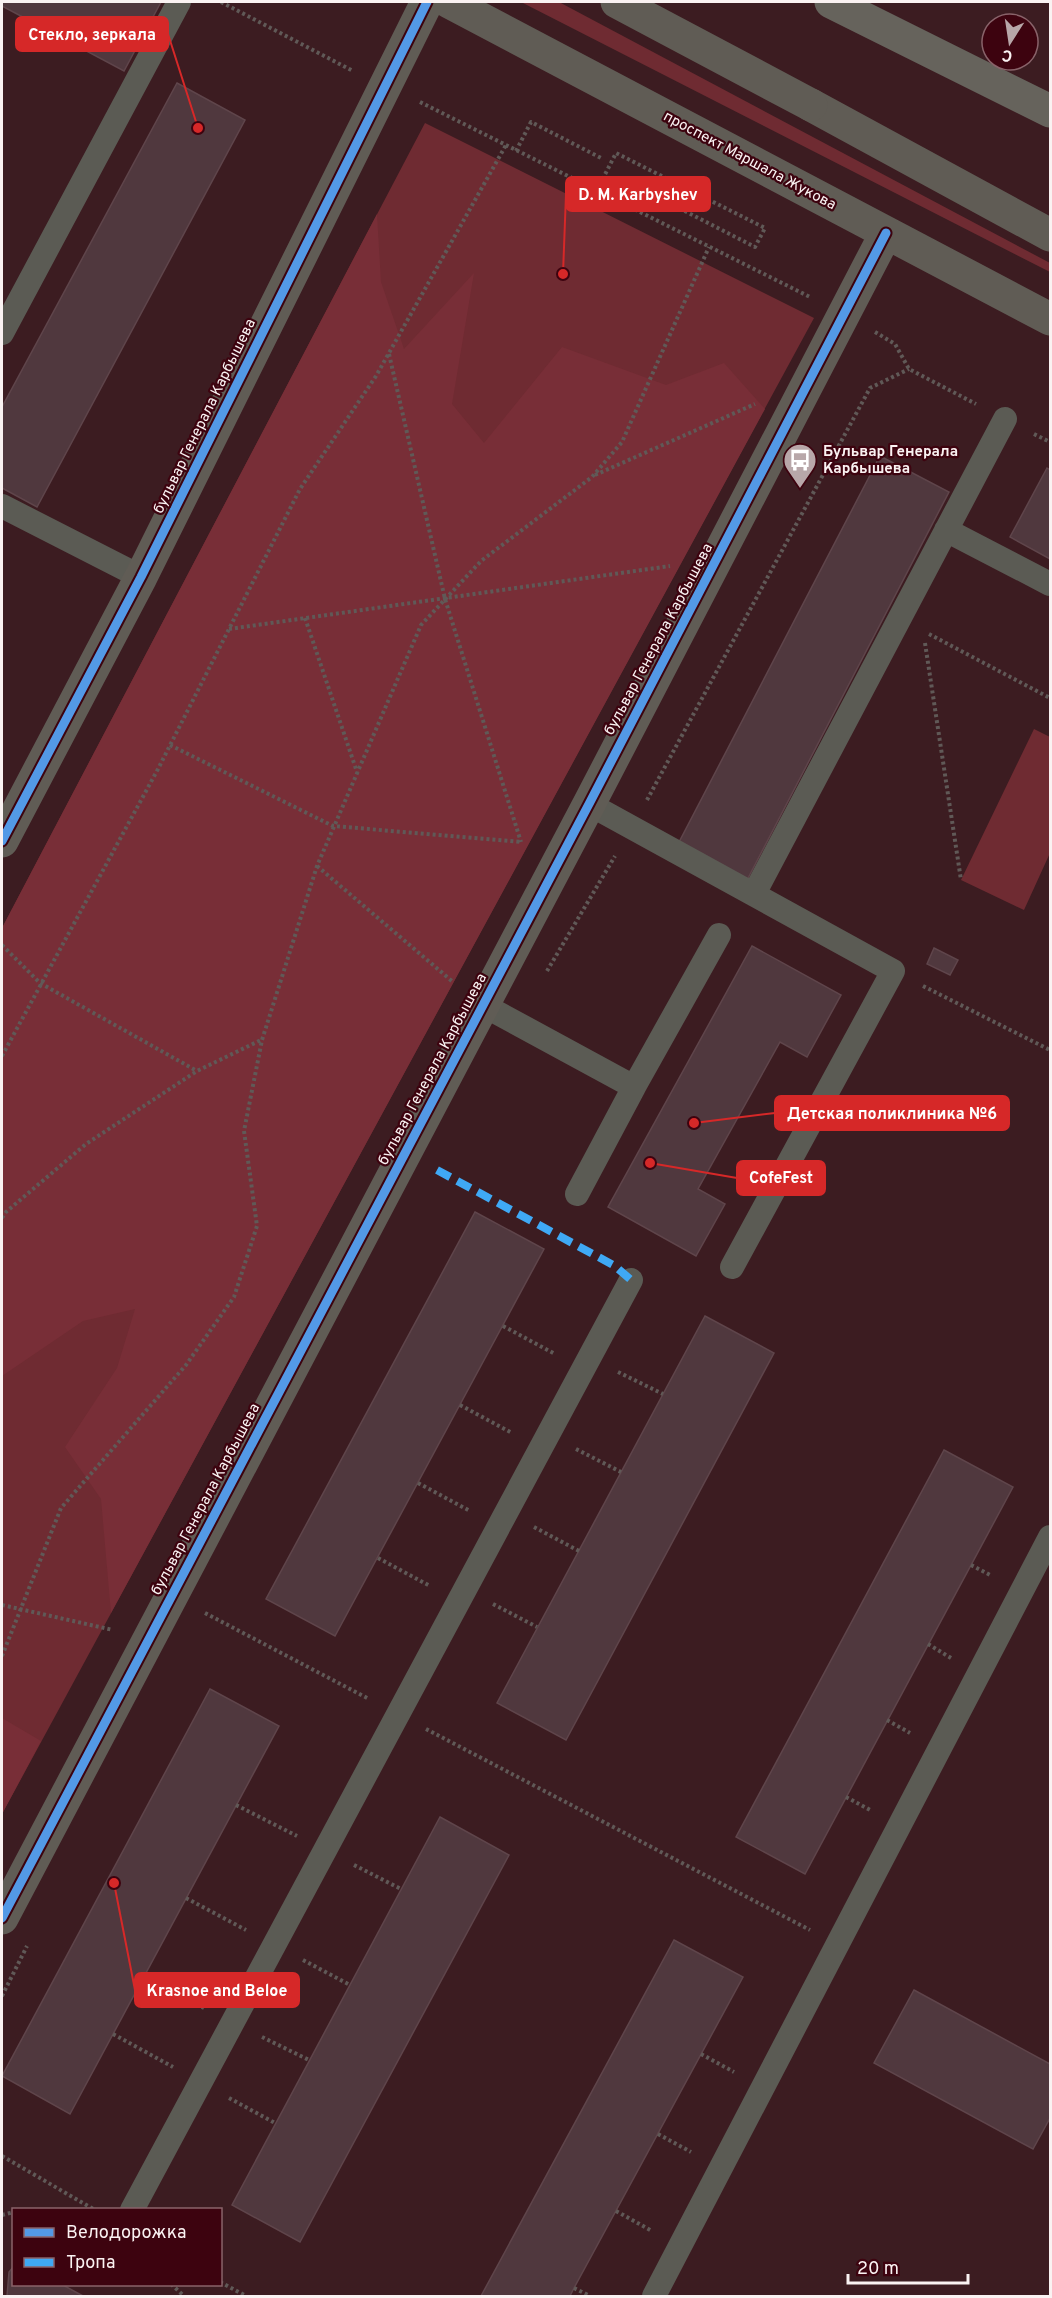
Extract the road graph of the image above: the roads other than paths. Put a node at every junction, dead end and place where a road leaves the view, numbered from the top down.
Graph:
1 (179, 2) edge
2 (427, 2) edge
3 (449, 2) edge
4 (617, 2) edge
5 (831, 2) edge
6 (811, 105) junction
7 (1050, 111) edge
8 (1050, 217) edge
9 (886, 233) junction
10 (1050, 236) edge
11 (1050, 319) edge
12 (2, 333) edge
13 (1005, 419) road end
14 (2, 506) edge
15 (946, 530) junction
16 (141, 577) junction
17 (1050, 584) edge
18 (589, 804) junction
19 (2, 841) edge
20 (754, 894) junction
21 (719, 935) dead end
22 (483, 1005) junction
23 (634, 1087) junction
24 (577, 1194) dead end
25 (732, 1267) dead end
26 (631, 1280) dead end
27 (1050, 1537) edge
28 (2, 1918) edge
29 (133, 2208) edge
30 (654, 2296) edge

1 - 12 lane
2 - 16 street, бульвар Генерала Карбышева
3 - 9 street, проспект Маршала Жукова
4 - 6 street, bridge
5 - 7 main road
6 - 8 street
6 - 10 street
9 - 11 street, проспект Маршала Жукова
9 - 18 street, бульвар Генерала Карбышева
13 - 15 lane
14 - 16 lane
15 - 17 lane
15 - 20 lane
16 - 19 street, бульвар Генерала Карбышева
18 - 20 lane
18 - 22 street, бульвар Генерала Карбышева
20 - 25 lane
21 - 23 lane
22 - 23 lane
22 - 28 street, бульвар Генерала Карбышева
23 - 24 lane
26 - 29 lane
27 - 30 lane

